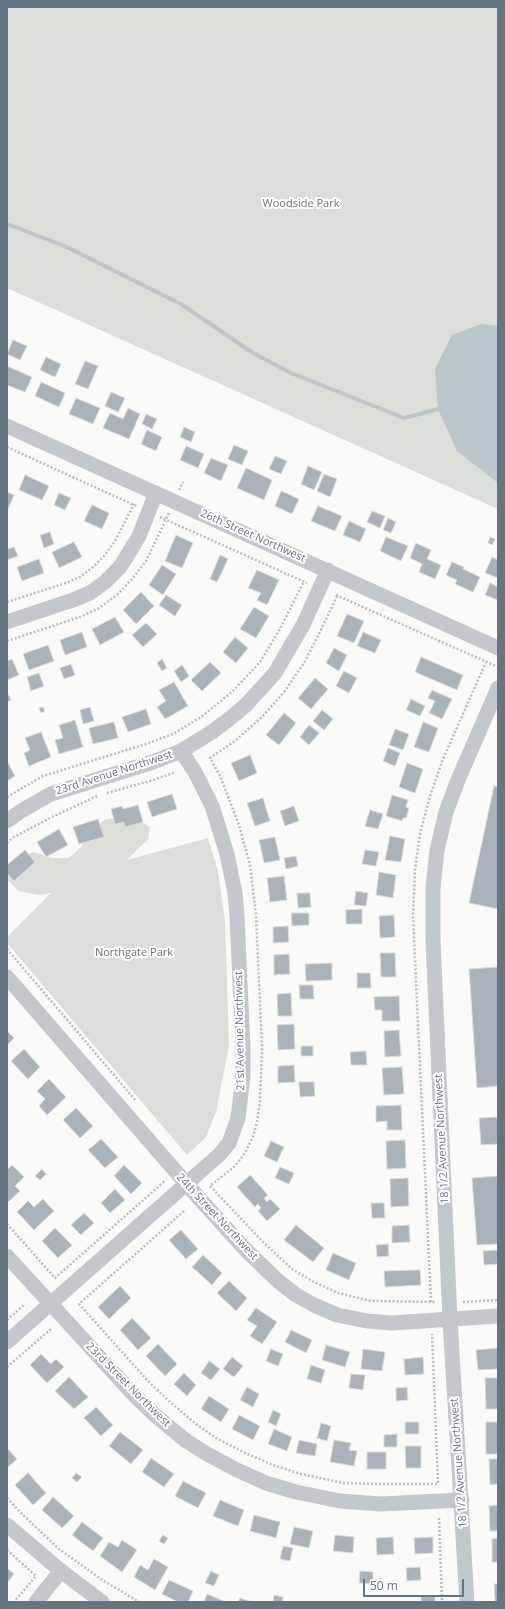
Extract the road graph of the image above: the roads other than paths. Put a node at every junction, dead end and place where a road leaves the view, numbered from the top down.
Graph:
1 (7, 426) edge
2 (156, 493) junction
3 (328, 570) junction
4 (7, 622) edge
5 (498, 648) edge
6 (498, 688) edge
7 (181, 751) junction
8 (7, 821) edge
9 (7, 976) edge
10 (187, 1185) junction
11 (7, 1256) edge
12 (51, 1304) junction
13 (498, 1316) edge
14 (450, 1319) junction
15 (7, 1342) edge
16 (462, 1500) junction
17 (7, 1525) edge
18 (61, 1571) junction
19 (36, 1602) edge
20 (102, 1602) edge
21 (467, 1602) edge

1 - 2 street, 26th Street Northwest
2 - 3 street, 26th Street Northwest
2 - 4 street
3 - 5 street, 26th Street Northwest
3 - 7 street, 23rd Avenue Northwest
6 - 14 street, 18 1/2 Avenue Northwest
7 - 8 street, 23rd Avenue Northwest
7 - 10 street, 21st Avenue Northwest
9 - 10 street, 24th Street Northwest
10 - 12 street, 21st Avenue Northwest
10 - 14 street, 24th Street Northwest
11 - 12 street, 23rd Street Northwest
12 - 15 street, 21st Avenue Northwest
12 - 16 street, 23rd Street Northwest
13 - 14 street, 24th Street Northwest
14 - 16 street, 18 1/2 Avenue Northwest
16 - 21 street, 18 1/2 Avenue Northwest
17 - 18 street
18 - 19 street
18 - 20 street

